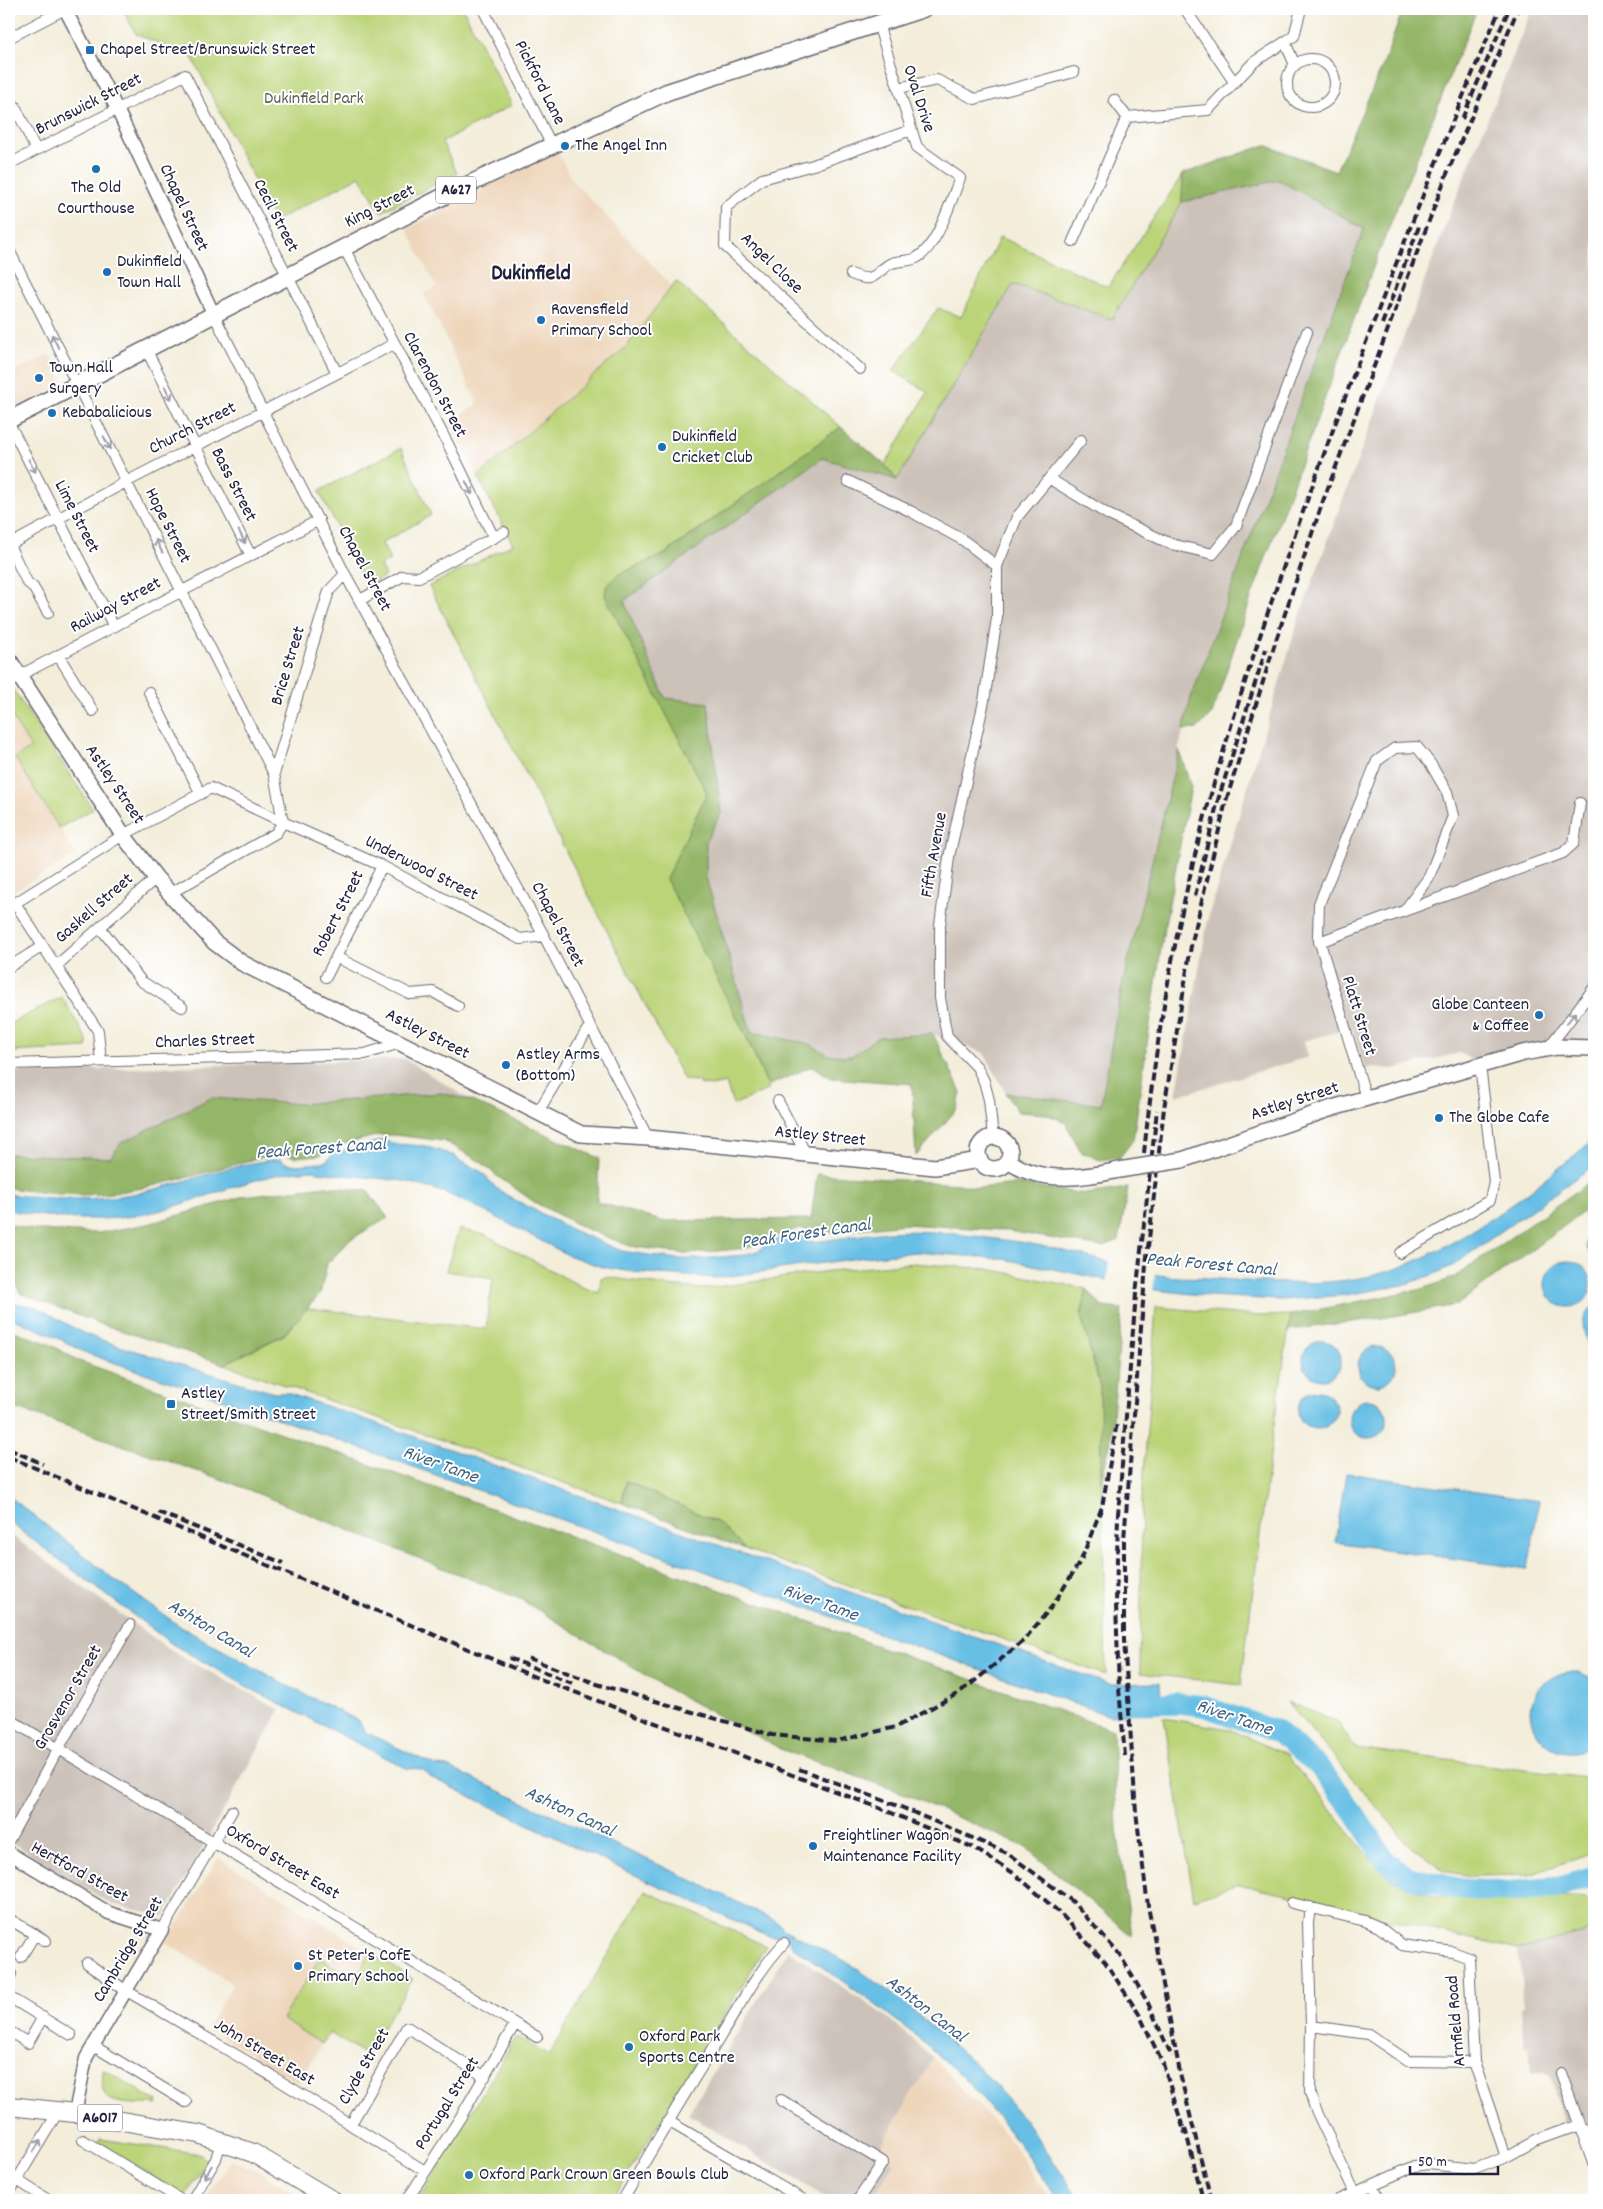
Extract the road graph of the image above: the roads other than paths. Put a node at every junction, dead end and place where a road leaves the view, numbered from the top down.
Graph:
1 (65, 9) edge
2 (484, 9) edge
3 (924, 9) edge
4 (1185, 9) edge
5 (1301, 9) edge
6 (899, 13) edge
7 (878, 24) junction
8 (9, 38) edge
9 (1285, 42) junction
10 (1295, 65) junction
11 (1074, 72) dead end
12 (185, 75) joint
13 (1234, 82) junction
14 (898, 88) junction
15 (1114, 100) dead end
16 (15, 106) dead end
17 (117, 109) junction
18 (1127, 117) junction
19 (911, 130) junction
20 (552, 146) junction
21 (36, 150) junction
22 (9, 164) edge
23 (1073, 241) dead end
24 (344, 248) junction
25 (9, 250) edge
26 (850, 274) dead end
27 (288, 276) junction
28 (214, 315) junction
29 (1307, 332) dead end
30 (394, 344) junction
31 (146, 349) junction
32 (860, 369) dead end
33 (337, 373) junction
34 (77, 384) junction
35 (263, 411) junction
36 (9, 421) edge
37 (1081, 440) dead end
38 (195, 446) junction
39 (1050, 479) junction
40 (848, 481) dead end
41 (126, 482) junction
42 (59, 518) junction
43 (319, 520) junction
44 (504, 532) dead end
45 (494, 538) junction
46 (9, 545) edge
47 (250, 554) junction
48 (997, 566) junction
49 (345, 574) junction
50 (181, 590) junction
51 (360, 600) junction
52 (48, 613) dead end
53 (114, 627) junction
54 (58, 655) junction
55 (9, 660) edge
56 (14, 678) edge
57 (149, 692) dead end
58 (93, 711) dead end
59 (274, 774) junction
60 (201, 794) junction
61 (1580, 803) dead end
62 (284, 822) junction
63 (124, 835) junction
64 (382, 866) junction
65 (156, 878) junction
66 (169, 894) junction
67 (12, 905) edge
68 (1406, 910) junction
69 (100, 927) junction
70 (544, 936) junction
71 (1319, 942) junction
72 (43, 946) junction
73 (336, 957) junction
74 (56, 966) junction
75 (9, 968) edge
76 (326, 977) dead end
77 (1594, 988) edge
78 (458, 1006) dead end
79 (182, 1007) dead end
80 (590, 1025) junction
81 (400, 1043) junction
82 (1548, 1048) junction
83 (1594, 1048) edge
84 (101, 1061) junction
85 (9, 1064) edge
86 (1480, 1066) junction
87 (1366, 1098) junction
88 (778, 1101) dead end
89 (538, 1112) junction
90 (993, 1137) junction
91 (648, 1138) junction
92 (806, 1154) junction
93 (980, 1160) junction
94 (1009, 1161) junction
95 (1400, 1253) dead end
96 (130, 1625) dead end
97 (9, 1718) edge
98 (58, 1749) junction
99 (232, 1811) dead end
100 (9, 1840) edge
101 (215, 1842) junction
102 (9, 1853) edge
103 (1292, 1903) dead end
104 (1310, 1907) junction
105 (9, 1919) edge
106 (162, 1930) junction
107 (35, 1934) junction
108 (46, 1941) dead end
109 (784, 1943) dead end
110 (21, 1957) dead end
111 (87, 1963) dead end
112 (125, 1990) junction
113 (9, 1997) edge
114 (43, 2017) junction
115 (515, 2024) junction
116 (1311, 2026) junction
117 (9, 2032) edge
118 (71, 2034) dead end
119 (537, 2037) dead end
120 (92, 2046) junction
121 (1474, 2062) junction
122 (1561, 2073) dead end
123 (485, 2077) junction
124 (781, 2100) dead end
125 (186, 2102) dead end
126 (9, 2106) edge
127 (67, 2112) junction
128 (668, 2120) junction
129 (351, 2124) junction
130 (1581, 2128) junction
131 (1594, 2128) edge
132 (83, 2140) dead end
133 (222, 2142) junction
134 (1506, 2157) junction
135 (1594, 2166) edge
136 (425, 2171) junction
137 (17, 2180) junction
138 (1373, 2186) junction
139 (9, 2193) edge
140 (1355, 2193) junction
141 (48, 2200) edge
142 (181, 2200) edge
143 (192, 2200) edge
144 (332, 2200) edge
145 (407, 2200) edge
146 (623, 2200) edge
147 (804, 2200) edge
148 (858, 2200) edge
149 (1338, 2200) edge
150 (1380, 2200) edge

1 - 8 street
1 - 17 street, Chapel Street
2 - 20 street, Pickford Lane
3 - 6 main road, King Street / A627
4 - 13 street
5 - 9 street
6 - 7 main road, King Street / A627
7 - 14 street, Oval Drive
7 - 20 main road, King Street / A627
9 - 10 street
9 - 13 street
10 - 10 street
11 - 14 street
12 - 17 street, Brunswick Street
12 - 27 street, Cecil Street
13 - 18 street
14 - 19 street, Oval Drive
15 - 18 street
16 - 21 street
17 - 21 street, Brunswick Street
17 - 28 street, Chapel Street
18 - 23 street
19 - 26 street, Oval Drive
19 - 32 street, Angel Close
20 - 24 main road, King Street / A627
21 - 22 street, Brunswick Street
24 - 27 main road, King Street / A627
24 - 30 street, Clarendon Street
34 -> 25 street, Hope Street
27 - 28 main road, King Street / A627
27 - 33 street, Cecil Street
28 - 31 main road, King Street / A627
28 - 35 street, Chapel Street
29 - 39 street
30 - 33 street, Church Street
30 -> 45 street, Clarendon Street
31 - 34 main road, King Street / A627
31 -> 38 street, Bass Street
33 - 35 street, Church Street
34 - 36 main road, King Street / A627
34 -> 41 street, Hope Street
35 - 38 street, Church Street
35 - 43 street, Chapel Street
36 -> 42 street, Lime Street
37 - 39 street
38 - 41 street, Church Street
38 -> 47 street, Bass Street
39 - 48 street
40 - 48 street
41 - 42 street, Church Street
50 -> 41 street, Hope Street
42 - 46 street, Church Street
42 - 53 street, Lime Street
43 - 47 street, Railway Street
43 - 49 street, Chapel Street
44 - 45 street
45 - 51 street
46 - 52 street
47 - 50 street, Railway Street
48 - 90 street, Fifth Avenue
49 - 51 street, Chapel Street
49 - 59 street, Brice Street
50 - 53 street, Railway Street
50 - 59 street, Hope Street
51 - 70 street, Chapel Street
53 - 54 street, Railway Street
54 - 56 street, Railway Street
54 - 58 street
55 - 56 main road, Astley Street
56 - 63 main road, Astley Street
57 - 60 street
59 - 62 street, Hope Street
60 - 62 street, Underwood Street
60 - 63 street
61 - 68 street
62 - 64 street, Underwood Street
62 - 66 street
63 - 65 main road, Astley Street
63 - 67 street
64 - 70 street, Underwood Street
64 - 73 street, Robert Street
65 - 66 main road, Astley Street
65 - 69 street, Gaskell Street
66 - 81 main road, Astley Street
67 - 72 street
68 - 71 street
68 - 71 street, Platt Street
69 - 74 street, Gaskell Street
69 - 79 street
70 - 80 street, Chapel Street
71 - 87 street, Platt Street
72 - 74 street
72 - 75 street
73 - 76 street, Robert Street
73 - 78 street
74 - 84 street
82 -> 77 street
80 - 89 street
80 - 91 street, Chapel Street
81 - 84 street, Charles Street
81 - 89 main road, Astley Street
82 - 83 main road, Astley Street
82 - 86 main road, Astley Street
84 - 85 street, Charles Street
86 - 87 main road, Astley Street
86 - 95 street
87 - 94 main road, Astley Street, bridge
88 - 92 street
89 - 91 main road, Astley Street
90 - 93 main road
90 - 94 main road
91 - 92 main road, Astley Street
92 - 93 main road, Astley Street
93 - 94 main road
96 - 98 street, Grosvenor Street
97 - 98 street, Oxford Street East
98 - 100 street, Grosvenor Street
98 - 101 street, Oxford Street East
99 - 101 street, Cambridge Street
101 - 106 street, Cambridge Street
101 - 115 street, Oxford Street East
102 - 106 street, Hertford Street
103 - 104 street, Arnfield Road
104 - 116 street
104 - 121 street, Arnfield Road
105 - 107 street
106 - 112 street, Cambridge Street
107 - 108 street
107 - 110 street
109 - 128 street
111 - 112 street, John Street East
112 - 120 street, Cambridge Street
112 - 129 street, John Street East
113 - 114 street
114 - 117 street
114 - 118 street
115 - 119 street, Oxford Street East
115 - 123 street, Portugal Street
116 - 121 street
116 - 140 street
120 - 125 street
120 - 127 street, Cambridge Street
121 - 134 street, Arnfield Road
122 - 130 street
123 - 129 street, Clyde Street
123 - 136 street, Portugal Street
124 - 148 street
126 - 127 highway, A6017
127 - 133 highway, A6017
137 -> 127 street, Cambridge Street
128 - 146 street
128 - 147 street
129 - 136 street, John Street East
130 - 131 street
130 - 134 street
130 - 135 street
132 - 142 street
133 -> 143 street
133 - 144 highway, A6017
134 - 138 street
136 - 145 street, Portugal Street
137 - 139 street, Cambridge Street
137 - 141 street
138 - 140 street
138 - 150 street
140 - 149 street

